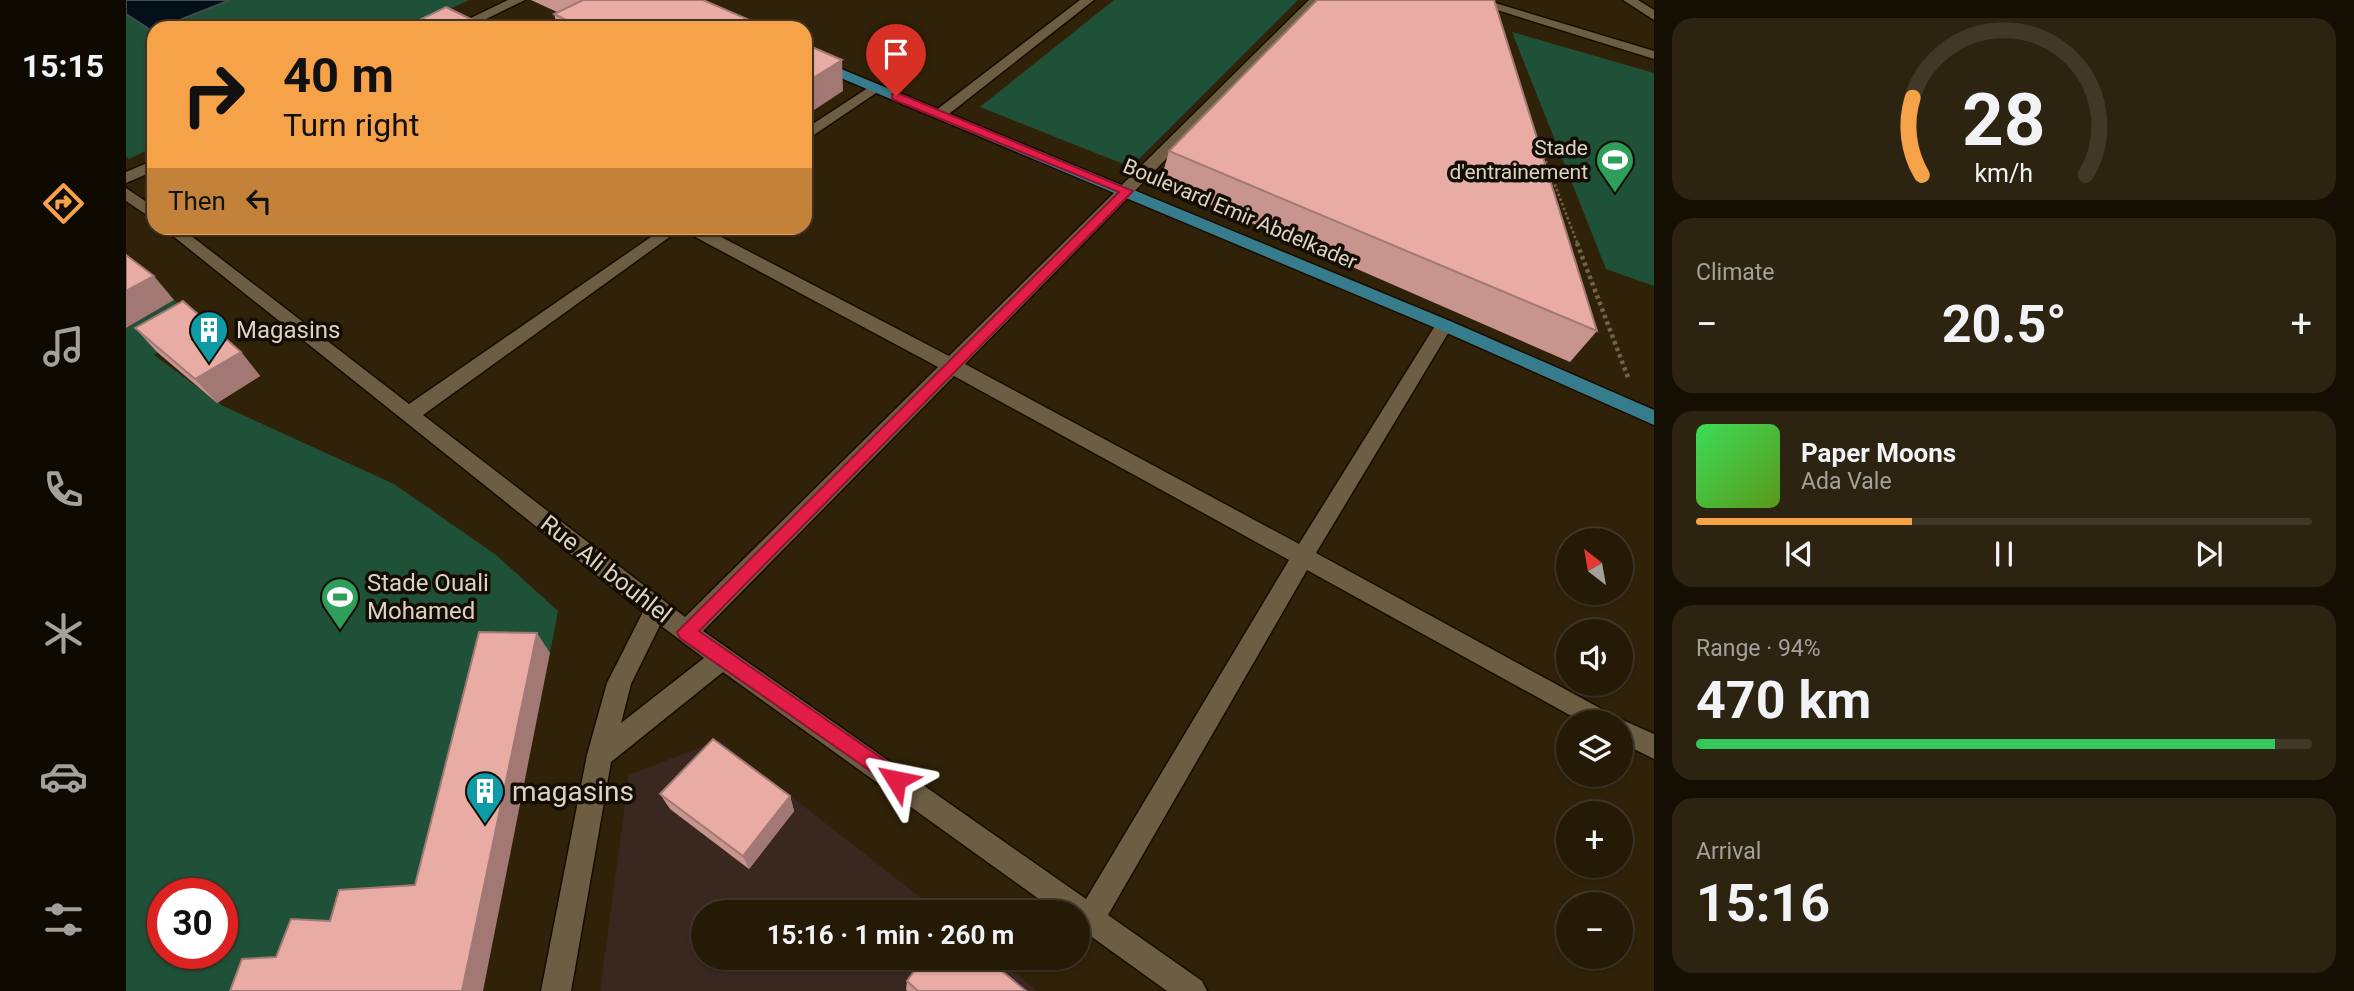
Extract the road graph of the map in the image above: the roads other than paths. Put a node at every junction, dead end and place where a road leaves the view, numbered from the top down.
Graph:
1 (519, 0) edge
2 (1316, 0) edge
3 (1471, 0) edge
4 (1083, 1) edge
5 (1488, 2) edge
6 (1634, 3) edge
7 (1654, 7) edge
8 (1654, 16) edge
9 (472, 21) edge
10 (1654, 55) edge
11 (812, 61) edge
12 (874, 88) junction
13 (940, 114) junction
14 (812, 131) edge
15 (147, 168) edge
16 (126, 178) edge
17 (1127, 191) junction
18 (126, 193) edge
19 (147, 210) edge
20 (180, 235) edge
21 (664, 235) edge
22 (705, 235) edge
23 (1444, 325) junction
24 (952, 364) junction
25 (411, 414) junction
26 (1647, 415) edge
27 (1302, 558) junction
28 (656, 609) junction
29 (686, 632) junction
30 (723, 657) junction
31 (1584, 710) edge
32 (1633, 736) edge
33 (1654, 747) edge
34 (600, 755) junction
35 (1091, 917) junction
36 (556, 991) edge
37 (1192, 991) edge

1 - 9 street
2 - 17 street
3 - 5 street
4 - 13 street
5 - 10 street
6 - 7 street
6 - 8 street
11 - 12 main road, Boulevard Emir Abdelkader
12 - 13 main road, Boulevard Emir Abdelkader
12 - 14 street
13 - 17 main road, Boulevard Emir Abdelkader
15 - 16 street
17 - 23 main road, Boulevard Emir Abdelkader
17 - 24 street
18 - 19 street
20 - 25 street, Rue Ali bouhlel
21 - 25 street
22 - 24 street
23 - 26 main road, Boulevard Emir Abdelkader
23 - 27 street
24 - 27 street
24 - 29 street
25 - 28 street, Rue Ali bouhlel
27 - 31 street
27 - 35 street
28 - 29 street, Rue Ali bouhlel
28 - 34 street
29 - 30 street, Rue Ali bouhlel
30 - 34 street
30 - 35 street, Rue Ali bouhlel
32 - 33 street
34 - 36 street
35 - 37 street, Rue Ali bouhlel

